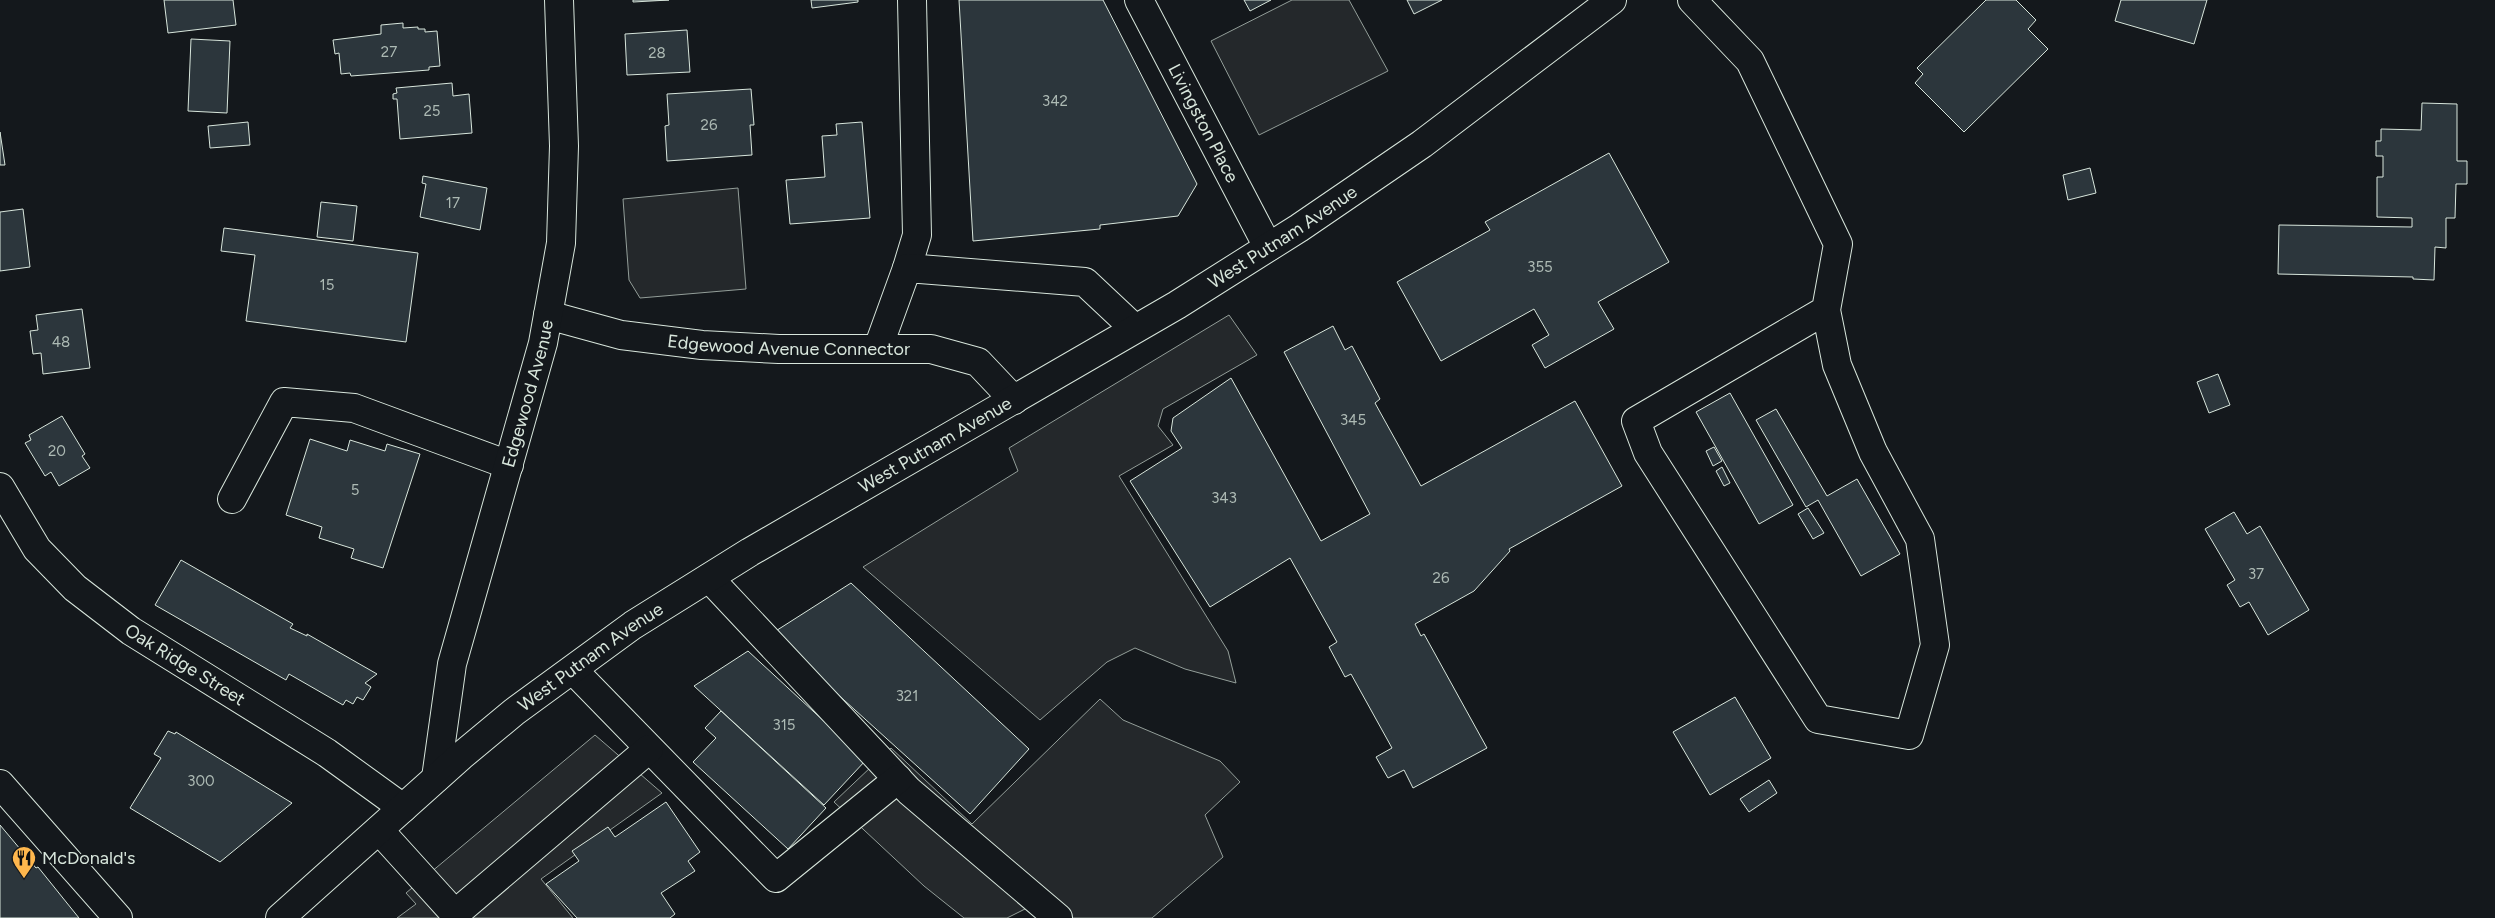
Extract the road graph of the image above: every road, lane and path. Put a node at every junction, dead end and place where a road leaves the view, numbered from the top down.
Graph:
1 (559, 0) edge
2 (912, 0) edge
3 (1139, 0) edge
4 (1612, 0) edge
5 (1692, 0) edge
6 (1268, 247) junction
7 (907, 268) junction
8 (1826, 310) junction
9 (548, 315) junction
10 (1134, 328) junction
11 (878, 348) junction
12 (1014, 400) junction
13 (509, 465) junction
14 (0, 487) edge
15 (232, 499) dead end
16 (708, 578) junction
17 (574, 670) junction
18 (648, 749) junction
19 (436, 778) junction
20 (898, 779) junction
21 (0, 784) edge
22 (403, 808) junction
23 (379, 830) junction
24 (456, 916) edge
25 (118, 918) edge
26 (280, 918) edge
27 (1058, 918) edge

1 - 9 street, Edgewood Avenue
2 - 7 street
3 - 6 street, Livingston Place
4 - 6 street, West Putnam Avenue
5 - 8 street
6 - 10 street, West Putnam Avenue
7 - 10 street
7 - 11 street
8 - 8 street
9 - 11 street, Edgewood Avenue Connector
9 - 13 street, Edgewood Avenue
10 - 12 street, West Putnam Avenue
11 - 12 street, Edgewood Avenue Connector
12 - 16 street, West Putnam Avenue
13 - 15 street
13 - 19 street, Edgewood Avenue
14 - 22 street, Oak Ridge Street
16 - 17 street, West Putnam Avenue
16 - 20 street
17 - 18 street
17 - 19 street, West Putnam Avenue
18 - 20 street
18 - 24 street
19 - 22 street, West Putnam Avenue
20 - 27 street
21 - 25 street
22 - 23 street, West Putnam Avenue
23 - 24 street
23 - 26 street, West Putnam Avenue

